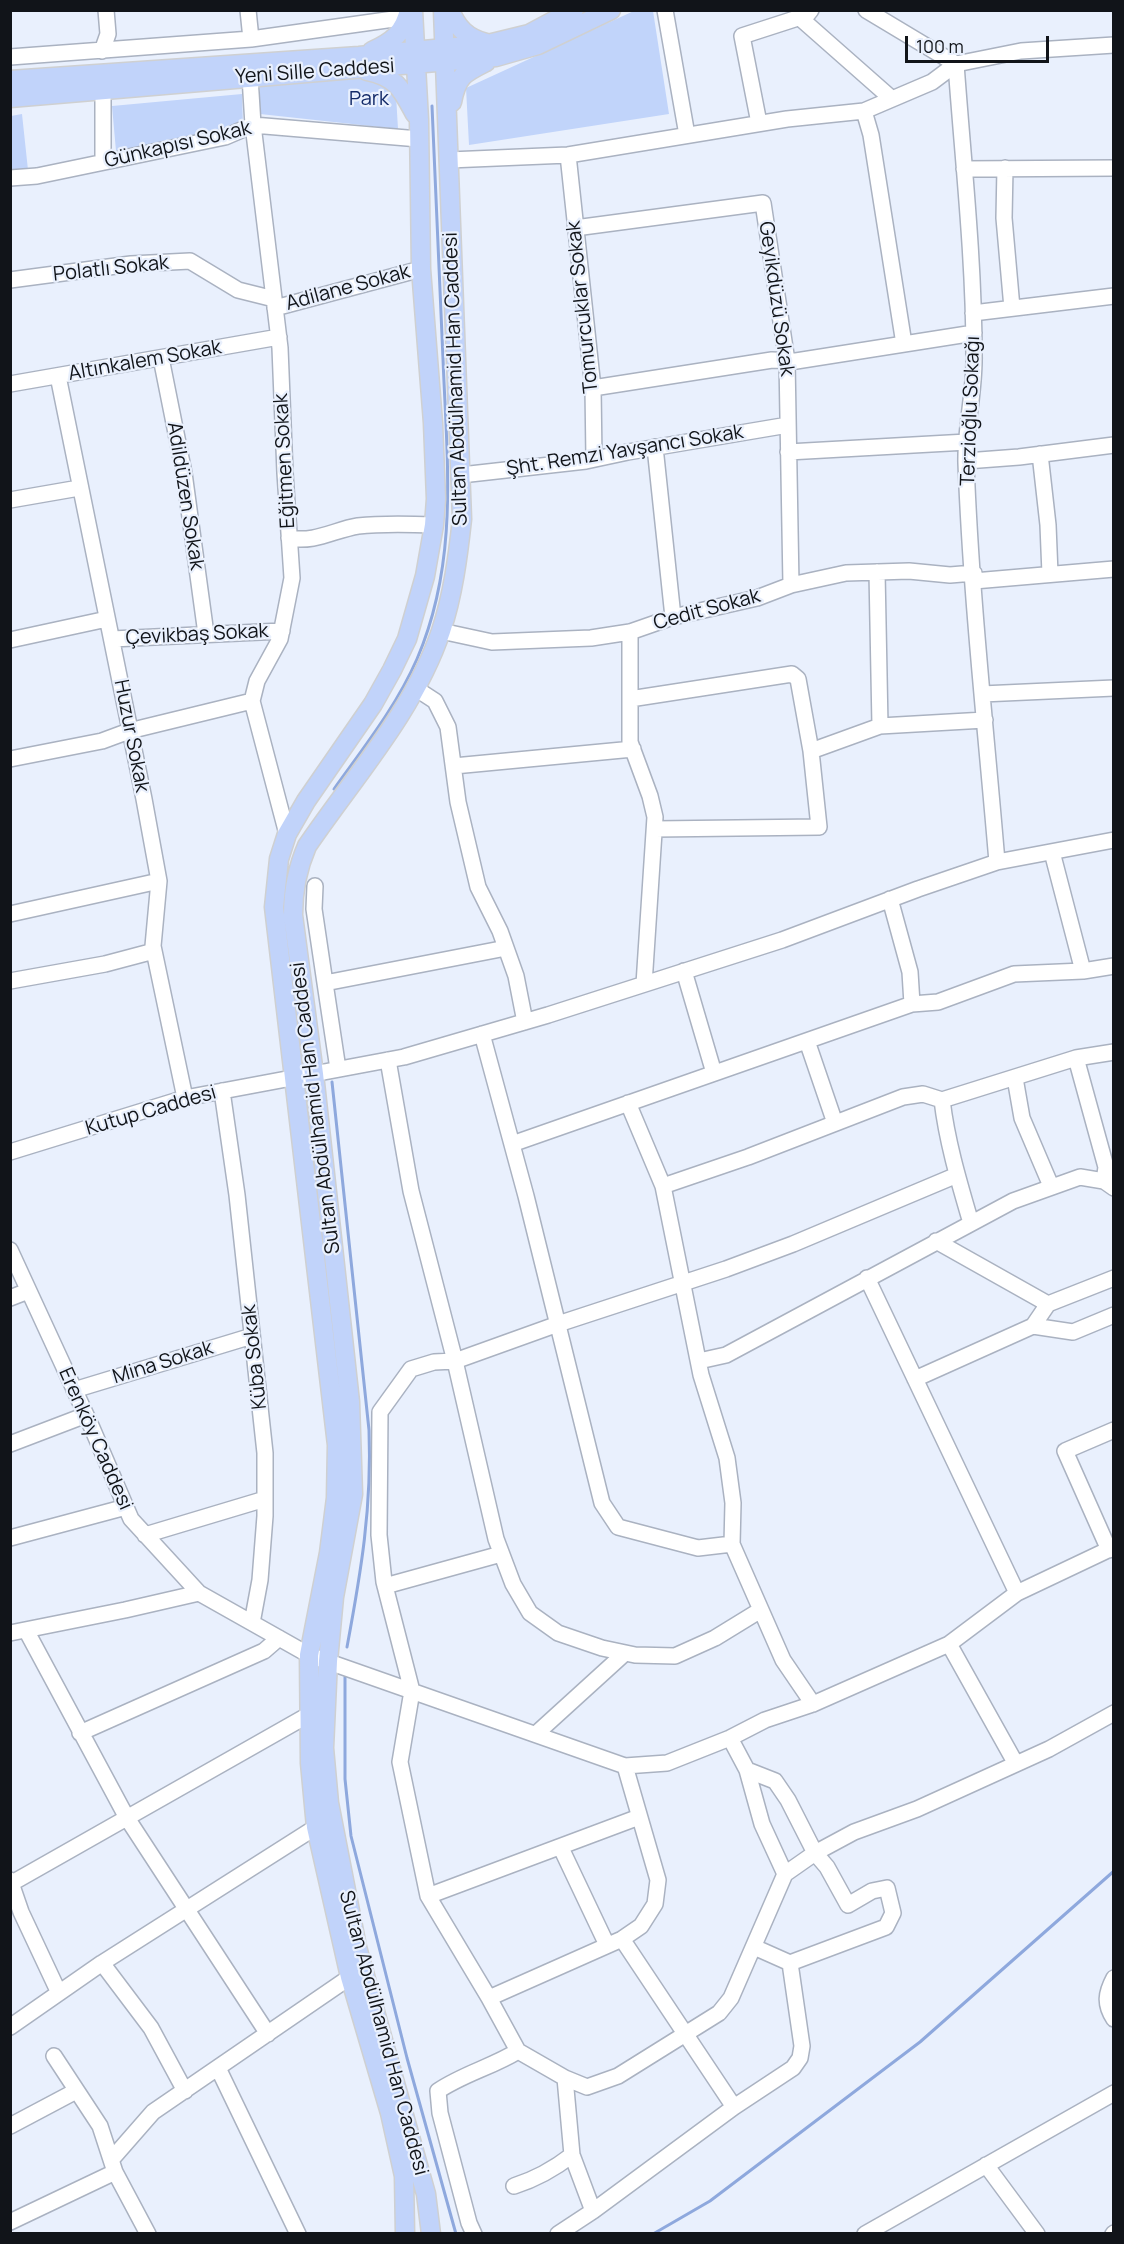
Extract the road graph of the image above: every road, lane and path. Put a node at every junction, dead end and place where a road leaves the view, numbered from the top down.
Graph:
1 (106, 10) edge
2 (248, 10) edge
3 (443, 10) edge
4 (450, 10) edge
5 (574, 10) edge
6 (611, 10) edge
7 (665, 10) edge
8 (866, 10) edge
9 (411, 12) edge
10 (805, 14) edge
11 (250, 39) junction
12 (1113, 45) edge
13 (492, 50) junction
14 (102, 51) junction
15 (445, 55) junction
16 (10, 57) edge
17 (415, 57) junction
18 (358, 63) junction
19 (956, 64) junction
20 (250, 77) junction
21 (10, 80) edge
22 (103, 90) junction
23 (10, 98) edge
24 (892, 99) junction
25 (864, 111) junction
26 (419, 120) junction
27 (447, 121) junction
28 (759, 123) junction
29 (254, 125) junction
30 (687, 135) junction
31 (419, 139) junction
32 (568, 156) junction
33 (449, 160) junction
34 (103, 162) junction
35 (1005, 168) junction
36 (1113, 168) edge
37 (964, 169) junction
38 (10, 178) edge
39 (575, 228) junction
40 (421, 269) junction
41 (10, 280) edge
42 (1113, 296) edge
43 (274, 303) junction
44 (1012, 308) junction
45 (974, 313) junction
46 (974, 333) junction
47 (279, 338) junction
48 (904, 344) junction
49 (161, 358) junction
50 (787, 361) junction
51 (58, 376) junction
52 (10, 384) edge
53 (593, 388) junction
54 (788, 425) junction
55 (968, 442) junction
56 (1113, 445) edge
57 (655, 447) junction
58 (788, 452) junction
59 (1040, 454) junction
60 (594, 459) junction
61 (966, 461) junction
62 (461, 475) junction
63 (79, 488) junction
64 (10, 500) edge
65 (434, 525) junction
66 (290, 538) junction
67 (1113, 569) edge
68 (877, 572) junction
69 (1050, 574) junction
70 (974, 577) junction
71 (792, 585) junction
72 (673, 617) junction
73 (107, 619) junction
74 (282, 631) junction
75 (441, 631) junction
76 (630, 632) junction
77 (206, 634) junction
78 (112, 639) junction
79 (10, 640) edge
80 (415, 688) junction
81 (1113, 688) edge
82 (982, 694) junction
83 (630, 699) junction
84 (252, 701) junction
85 (985, 720) junction
86 (880, 726) junction
87 (129, 731) junction
88 (633, 749) junction
89 (811, 751) junction
90 (10, 759) edge
91 (453, 766) junction
92 (655, 829) junction
93 (287, 834) junction
94 (1113, 840) edge
95 (1052, 852) junction
96 (997, 862) junction
97 (159, 881) junction
98 (315, 886) dead end
99 (890, 899) junction
100 (10, 914) edge
101 (506, 948) junction
102 (154, 951) junction
103 (1113, 966) edge
104 (684, 971) junction
105 (1083, 971) junction
106 (10, 981) edge
107 (325, 982) junction
108 (644, 984) junction
109 (912, 1004) junction
110 (525, 1022) junction
111 (482, 1034) junction
112 (807, 1041) junction
113 (1113, 1052) edge
114 (1076, 1058) junction
115 (388, 1060) junction
116 (338, 1069) junction
117 (714, 1073) junction
118 (314, 1074) junction
119 (294, 1078) junction
120 (1015, 1078) junction
121 (222, 1091) junction
122 (185, 1098) junction
123 (942, 1100) junction
124 (628, 1103) junction
125 (835, 1124) junction
126 (512, 1144) junction
127 (10, 1152) edge
128 (957, 1175) junction
129 (1109, 1184) edge
130 (663, 1186) junction
131 (1051, 1186) junction
132 (971, 1223) junction
133 (936, 1241) junction
134 (10, 1250) edge
135 (867, 1278) junction
136 (1113, 1278) edge
137 (684, 1284) junction
138 (28, 1291) junction
139 (10, 1298) edge
140 (1048, 1304) junction
141 (1113, 1315) edge
142 (558, 1324) junction
143 (1033, 1326) junction
144 (252, 1336) junction
145 (699, 1360) junction
146 (455, 1361) junction
147 (915, 1379) junction
148 (74, 1390) junction
149 (86, 1415) junction
150 (1113, 1430) edge
151 (10, 1444) edge
152 (265, 1499) junction
153 (126, 1508) junction
154 (145, 1534) junction
155 (10, 1538) edge
156 (732, 1544) junction
157 (1111, 1548) edge
158 (501, 1554) junction
159 (385, 1586) junction
160 (199, 1593) junction
161 (1017, 1593) junction
162 (759, 1611) junction
163 (252, 1623) junction
164 (26, 1630) junction
165 (10, 1633) edge
166 (279, 1638) junction
167 (949, 1644) junction
168 (625, 1653) junction
169 (309, 1655) junction
170 (328, 1661) junction
171 (412, 1691) junction
172 (813, 1704) junction
173 (1113, 1713) edge
174 (310, 1714) junction
175 (80, 1733) junction
176 (537, 1733) junction
177 (730, 1738) junction
178 (1016, 1764) junction
179 (626, 1766) junction
180 (747, 1770) junction
181 (639, 1817) junction
182 (127, 1818) junction
183 (316, 1827) junction
184 (561, 1848) junction
185 (815, 1853) junction
186 (785, 1874) junction
187 (11, 1881) edge
188 (428, 1896) junction
189 (187, 1911) junction
190 (16, 1915) edge
191 (622, 1939) junction
192 (607, 1945) junction
193 (754, 1947) junction
194 (102, 1963) junction
195 (790, 1963) junction
196 (350, 1977) junction
197 (1113, 1978) edge
198 (59, 1993) junction
199 (489, 1998) junction
200 (1113, 2019) edge
201 (10, 2027) edge
202 (268, 2034) junction
203 (685, 2035) junction
204 (518, 2051) junction
205 (54, 2056) dead end
206 (218, 2068) junction
207 (565, 2078) junction
208 (76, 2091) junction
209 (185, 2091) junction
210 (1113, 2093) edge
211 (734, 2107) junction
212 (10, 2126) edge
213 (572, 2155) junction
214 (986, 2165) junction
215 (113, 2166) junction
216 (514, 2186) dead end
217 (593, 2211) junction
218 (10, 2223) edge
219 (148, 2234) edge
220 (298, 2234) edge
221 (405, 2234) edge
222 (431, 2234) edge
223 (474, 2234) edge
224 (558, 2234) edge
225 (865, 2234) edge
226 (1037, 2234) edge

1 - 14 street
2 - 11 street
3 - 9 main road
3 - 15 main road, Sultan Abdülhamid Han Caddesi
4 - 13 main road
5 - 13 main road, Yeni Sille Caddesi
6 - 13 main road, Yeni Sille Caddesi
7 - 30 street
8 - 19 street
9 - 11 street
9 - 17 main road, Sultan Abdülhamid Han Caddesi
9 - 18 main road
10 - 24 street
10 - 28 street
11 - 14 street
12 - 19 street
13 - 15 main road, Yeni Sille Caddesi
13 - 27 main road
14 - 16 street
15 - 17 main road, Yeni Sille Caddesi
15 - 27 main road, Sultan Abdülhamid Han Caddesi
17 - 18 main road, Yeni Sille Caddesi
17 - 26 main road, Sultan Abdülhamid Han Caddesi
18 - 20 main road, Yeni Sille Caddesi
18 - 21 main road, Yeni Sille Caddesi
18 - 26 main road
19 - 24 street
19 - 37 street, Terzioğlu Sokağı
20 - 22 main road, Yeni Sille Caddesi
20 - 29 street, Eğitmen Sokak
22 - 23 main road, Yeni Sille Caddesi
22 - 34 street
24 - 25 street
25 - 28 street
25 - 48 street
26 - 27 main road
26 - 31 main road, Sultan Abdülhamid Han Caddesi
27 - 33 main road, Sultan Abdülhamid Han Caddesi
28 - 30 street
29 - 31 street, Günkapısı Sokak
29 - 34 street, Günkapısı Sokak
29 - 43 street, Eğitmen Sokak
30 - 32 street
31 - 40 main road, Sultan Abdülhamid Han Caddesi
32 - 33 street
32 - 39 street, Tomurcuklar Sokak
33 - 62 main road, Sultan Abdülhamid Han Caddesi
34 - 38 street, Günkapısı Sokak
35 - 36 street
35 - 37 street
35 - 44 street
37 - 45 street, Terzioğlu Sokağı
39 - 50 street, Geyikdüzü Sokak
39 - 53 street, Tomurcuklar Sokak
40 - 43 street, Adilane Sokak
40 - 65 main road, Sultan Abdülhamid Han Caddesi
41 - 43 street, Polatlı Sokak
42 - 44 street
43 - 47 street, Eğitmen Sokak
44 - 45 street
45 - 46 street, Terzioğlu Sokağı
46 - 48 street
46 - 55 street, Terzioğlu Sokağı
47 - 49 street, Altınkalem Sokak
47 - 66 street, Eğitmen Sokak
48 - 50 street
49 - 51 street, Altınkalem Sokak
49 - 77 street, Adildüzen Sokak
50 - 53 street
50 - 54 street, Geyikdüzü Sokak
51 - 52 street, Altınkalem Sokak
51 - 63 street, Huzur Sokak
53 - 60 street, Tomurcuklar Sokak
54 - 57 street, Şht. Remzi Yavşancı Sokak
54 - 58 street, Geyikdüzü Sokak
55 - 58 street
55 - 61 street, Terzioğlu Sokağı
56 - 59 street
57 - 60 street, Şht. Remzi Yavşancı Sokak
57 - 72 street
58 - 71 street, Geyikdüzü Sokak
59 - 61 street
59 - 69 street
60 - 62 street, Şht. Remzi Yavşancı Sokak
61 - 70 street, Terzioğlu Sokağı
62 - 75 main road, Sultan Abdülhamid Han Caddesi
63 - 64 street
63 - 73 street, Huzur Sokak
65 - 66 street
65 - 93 main road, Sultan Abdülhamid Han Caddesi
66 - 74 street, Eğitmen Sokak
67 - 69 street, Cedit Sokak
68 - 70 street, Cedit Sokak
68 - 71 street, Cedit Sokak
68 - 86 street
69 - 70 street, Cedit Sokak
70 - 82 street, Terzioğlu Sokağı
71 - 72 street, Cedit Sokak
72 - 76 street, Cedit Sokak
73 - 78 street, Huzur Sokak
73 - 79 street
74 - 77 street, Çevikbaş Sokak
74 - 84 street, Eğitmen Sokak
75 - 76 street, Cedit Sokak
75 - 80 main road, Sultan Abdülhamid Han Caddesi
76 - 83 street
77 - 78 street, Çevikbaş Sokak
78 - 87 street, Huzur Sokak
80 - 91 street
80 - 118 main road, Sultan Abdülhamid Han Caddesi
81 - 82 street
82 - 85 street, Terzioğlu Sokağı
83 - 88 street
83 - 89 street
84 - 87 street
84 - 93 street
85 - 86 street
85 - 96 street, Terzioğlu Sokağı
86 - 89 street
87 - 90 street
87 - 97 street, Huzur Sokak
88 - 91 street
88 - 92 street
89 - 92 street
91 - 101 street
92 - 108 street
93 - 119 main road, Sultan Abdülhamid Han Caddesi
94 - 95 street, Kutup Caddesi
95 - 96 street, Kutup Caddesi
95 - 105 street
96 - 99 street, Kutup Caddesi
97 - 100 street
97 - 102 street, Huzur Sokak
98 - 107 street
99 - 104 street, Kutup Caddesi
99 - 109 street
101 - 107 street
101 - 110 street
102 - 106 street
102 - 122 street, Huzur Sokak
103 - 105 street
104 - 108 street, Kutup Caddesi
104 - 117 street
105 - 109 street
107 - 116 street
108 - 110 street, Kutup Caddesi
109 - 112 street
110 - 111 street, Kutup Caddesi
111 - 115 street, Kutup Caddesi
111 - 126 street
112 - 117 street
112 - 125 street
113 - 114 street
114 - 120 street
114 - 129 street
115 - 116 street, Kutup Caddesi
115 - 146 street
116 - 118 street, Kutup Caddesi
117 - 124 street
118 - 119 street, Kutup Caddesi
118 - 170 main road, Sultan Abdülhamid Han Caddesi
119 - 121 street, Kutup Caddesi
119 - 169 main road, Sultan Abdülhamid Han Caddesi
120 - 123 street
120 - 131 street
121 - 122 street, Kutup Caddesi
121 - 144 street, Küba Sokak
122 - 127 street, Kutup Caddesi
123 - 125 street
123 - 128 street
124 - 126 street
124 - 130 street
125 - 130 street
126 - 142 street
128 - 132 street
128 - 137 street
129 - 131 street
130 - 137 street
131 - 132 street
132 - 133 street
133 - 135 street
133 - 140 street
134 - 138 street, Erenköy Caddesi
135 - 145 street
135 - 147 street
136 - 140 street
137 - 142 street
137 - 145 street
138 - 139 street
138 - 148 street, Erenköy Caddesi
140 - 143 street
141 - 143 street
142 - 146 street
142 - 156 street
143 - 147 street
144 - 148 street, Mina Sokak
144 - 152 street, Küba Sokak
145 - 156 street
146 - 158 street
146 - 159 street
147 - 161 street
148 - 149 street, Erenköy Caddesi
149 - 151 street
149 - 153 street, Erenköy Caddesi
150 - 157 street
152 - 154 street
152 - 163 street, Küba Sokak
153 - 154 street, Erenköy Caddesi
153 - 155 street
154 - 160 street, Erenköy Caddesi
156 - 162 street
157 - 161 street
158 - 159 street
158 - 168 street
159 - 171 street
160 - 163 street, Erenköy Caddesi
160 - 164 street
161 - 167 street
162 - 168 street
162 - 172 street
163 - 166 street, Erenköy Caddesi
164 - 165 street
164 - 175 street
166 - 169 street, Erenköy Caddesi
166 - 175 street
167 - 172 street
167 - 178 street
168 - 176 street
169 - 170 street, Erenköy Caddesi
169 - 174 main road, Sultan Abdülhamid Han Caddesi
170 - 171 street, Erenköy Caddesi
170 - 222 main road, Sultan Abdülhamid Han Caddesi
171 - 176 street, Erenköy Caddesi
171 - 188 street
172 - 177 street
173 - 178 street
174 - 182 street
174 - 183 main road, Sultan Abdülhamid Han Caddesi
175 - 182 street
176 - 179 street, Erenköy Caddesi
177 - 179 street
177 - 180 street
178 - 185 street
179 - 181 street
180 - 185 street
180 - 186 street
181 - 184 street
181 - 191 street
182 - 187 street
182 - 189 street
183 - 189 street
183 - 196 main road, Sultan Abdülhamid Han Caddesi
184 - 188 street
184 - 192 street
185 - 186 street
185 - 195 street
186 - 193 street
187 - 190 street
188 - 199 street
189 - 194 street
189 - 202 street
190 - 198 street
191 - 192 street
191 - 203 street
192 - 199 street
193 - 195 street
193 - 203 street
194 - 198 street
194 - 209 street
195 - 211 street
196 - 202 street
196 - 221 main road, Sultan Abdülhamid Han Caddesi
197 - 200 street
198 - 201 street
199 - 204 street
202 - 206 street
203 - 207 street
203 - 211 street
204 - 207 street
204 - 223 street
205 - 208 street
206 - 209 street
206 - 220 street
207 - 213 street
208 - 212 street
208 - 215 street
209 - 215 street
210 - 214 street
211 - 217 street
213 - 216 street
213 - 217 street
214 - 225 street
214 - 226 street
215 - 218 street
215 - 219 street
217 - 224 street

